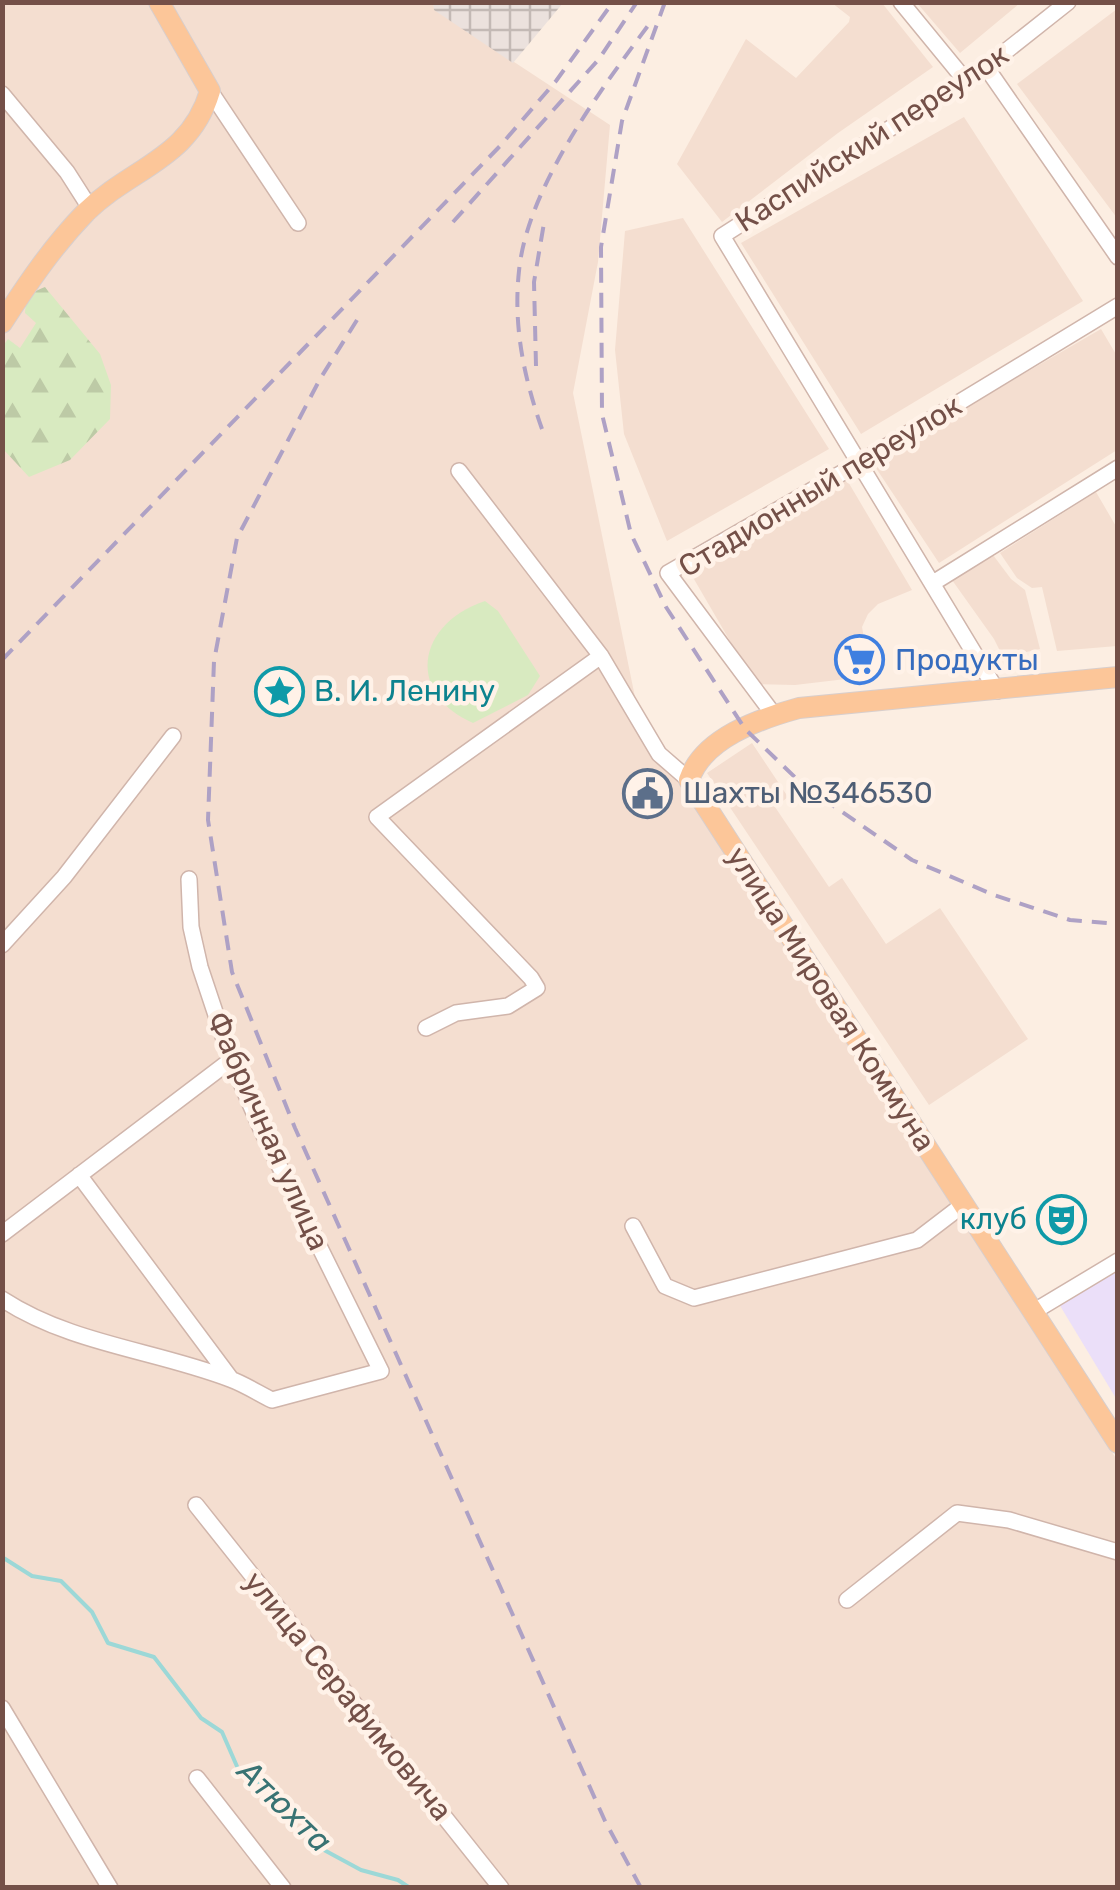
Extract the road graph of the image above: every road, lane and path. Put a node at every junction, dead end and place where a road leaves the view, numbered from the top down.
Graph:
1 (160, 2) edge
2 (902, 2) edge
3 (1068, 2) edge
4 (986, 68) junction
5 (965, 80) junction
6 (210, 91) junction
7 (2, 94) edge
8 (90, 208) junction
9 (298, 223) dead end
10 (1118, 257) edge
11 (1118, 306) edge
12 (2, 323) edge
13 (861, 462) junction
14 (1118, 468) edge
15 (459, 471) dead end
16 (933, 583) junction
17 (601, 656) junction
18 (1118, 677) edge
19 (997, 691) junction
20 (774, 715) junction
21 (173, 736) dead end
22 (689, 780) junction
23 (190, 880) dead end
24 (2, 945) edge
25 (426, 1028) dead end
26 (231, 1060) junction
27 (79, 1175) junction
28 (964, 1204) junction
29 (634, 1226) dead end
30 (2, 1234) edge
31 (1118, 1261) edge
32 (2, 1299) edge
33 (1033, 1312) junction
34 (231, 1379) junction
35 (1111, 1417) edge
36 (1118, 1443) edge
37 (196, 1504) dead end
38 (1118, 1552) edge
39 (847, 1600) dead end
40 (2, 1708) edge
41 (197, 1778) dead end
42 (110, 1888) edge
43 (282, 1888) edge
44 (501, 1888) edge

1 - 6 main road
2 - 5 street
3 - 4 street, Каспийский переулок
4 - 5 street, Каспийский переулок
4 - 10 street
5 - 13 street, Каспийский переулок
6 - 8 main road
6 - 9 street
7 - 8 street
8 - 12 main road
11 - 13 street, Стадионный переулок
13 - 16 street
13 - 20 street, Стадионный переулок
14 - 16 street
15 - 17 street, улица Мировая Коммуна
16 - 19 street
17 - 22 street, улица Мировая Коммуна
17 - 25 street
18 - 19 main road
19 - 20 main road
20 - 22 main road
21 - 24 street
22 - 28 main road, улица Мировая Коммуна
23 - 26 street, Фабричная улица
26 - 27 street
26 - 34 street, Фабричная улица
27 - 30 street
27 - 34 street
28 - 29 street
28 - 33 main road, улица Мировая Коммуна
31 - 33 street
32 - 34 street
33 - 35 main road, улица Мировая Коммуна
35 - 36 main road, улица Мировая Коммуна
37 - 44 street, улица Серафимовича
38 - 39 street
40 - 42 street
41 - 43 street

